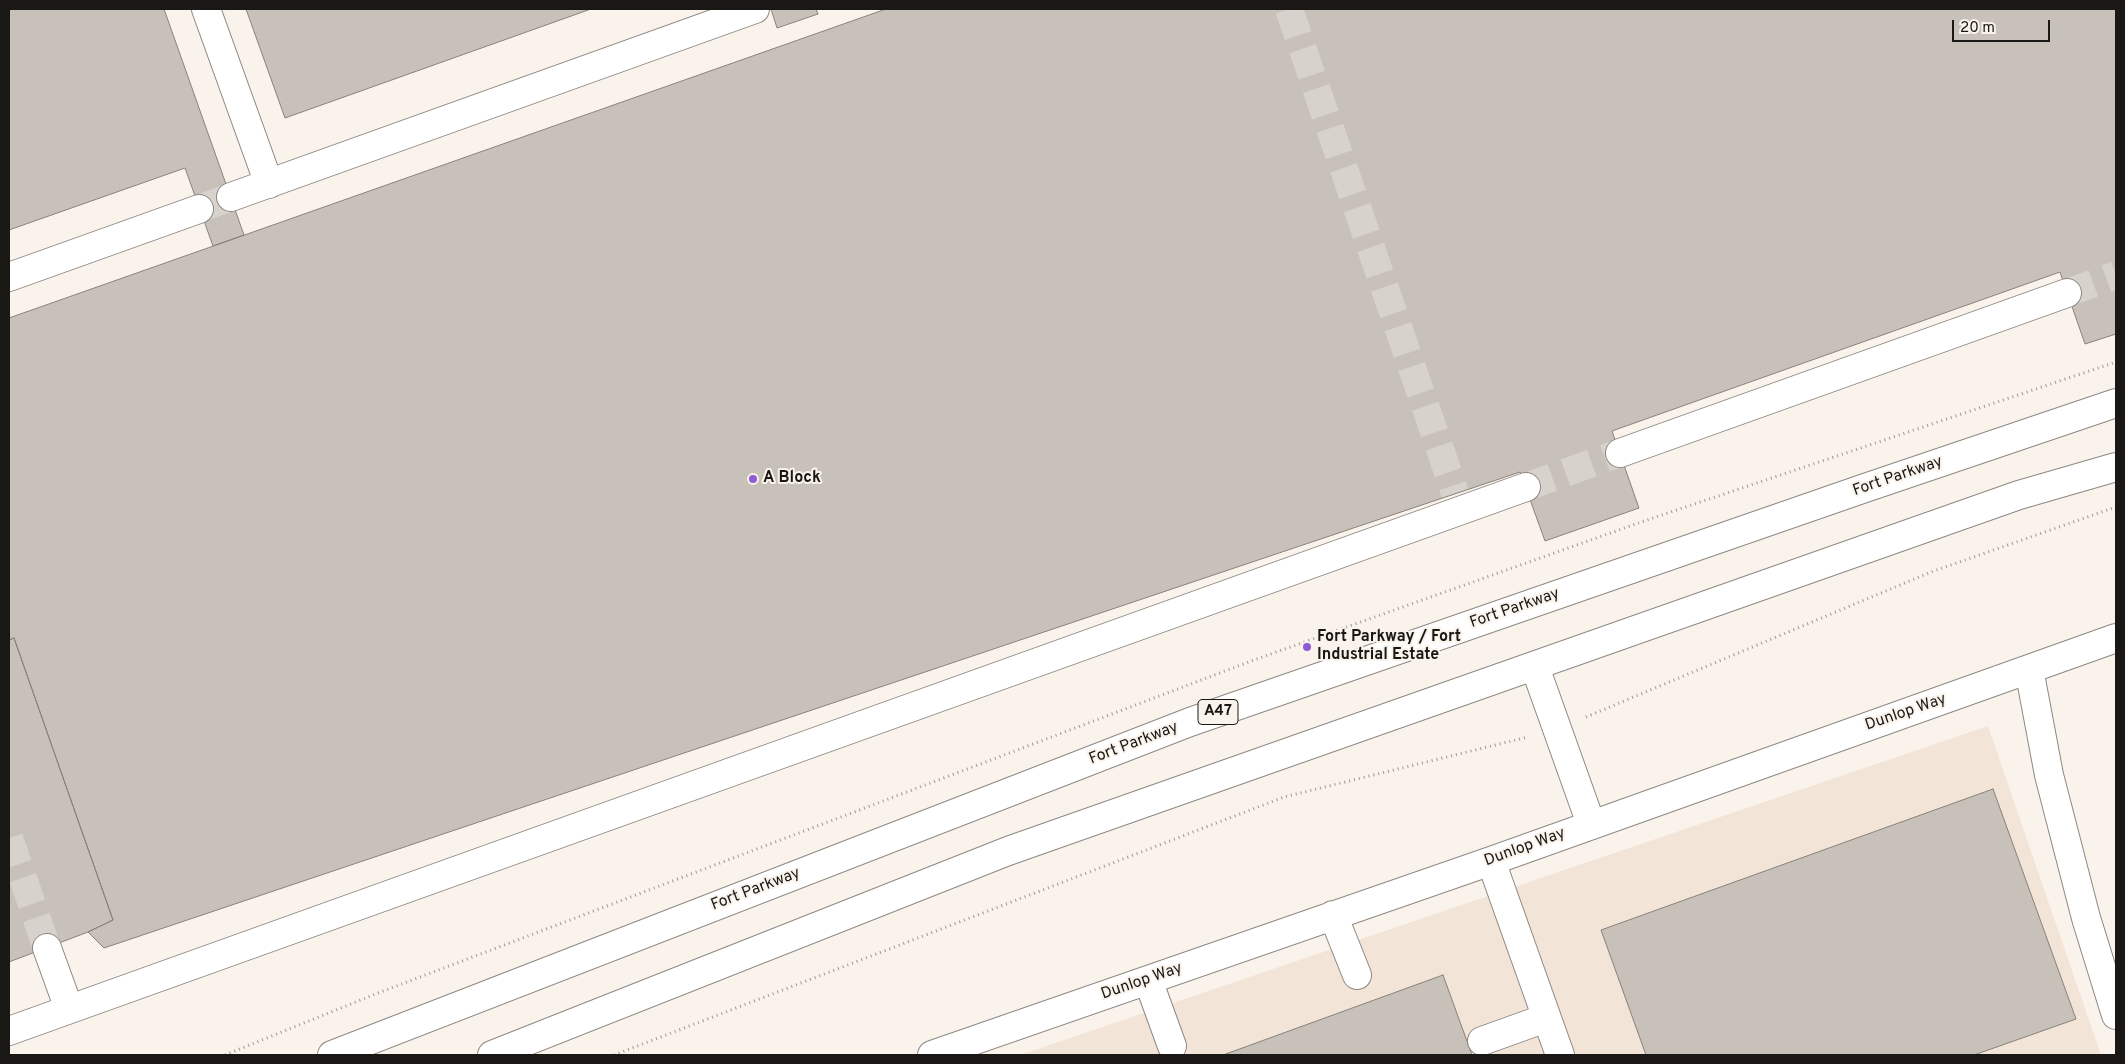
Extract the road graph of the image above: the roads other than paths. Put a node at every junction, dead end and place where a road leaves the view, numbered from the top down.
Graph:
1 (206, 9) edge
2 (756, 9) edge
3 (269, 184) junction
4 (231, 197) tunnel mouth
5 (199, 209) tunnel mouth
6 (9, 278) edge
7 (2067, 293) tunnel mouth
8 (2116, 403) edge
9 (1620, 454) tunnel mouth
10 (2116, 467) edge
11 (1526, 487) tunnel mouth
12 (2116, 638) edge
13 (1535, 667) junction
14 (2029, 669) junction
15 (1591, 824) junction
16 (1491, 861) junction
17 (1333, 916) junction
18 (47, 948) tunnel mouth
19 (1357, 975) dead end
20 (1148, 980) junction
21 (69, 1009) junction
22 (2116, 1015) edge
23 (1546, 1018) junction
24 (9, 1031) edge
25 (1482, 1041) dead end
26 (1172, 1046) dead end
27 (967, 1050) edge
28 (332, 1055) edge
29 (492, 1055) edge
30 (932, 1055) edge
31 (1560, 1055) edge

1 - 3 main road
2 - 3 main road
3 - 4 main road
5 - 6 main road
7 - 9 main road
8 - 28 main road, Fort Parkway / A47
10 - 13 main road
11 - 21 main road
12 - 14 main road, Dunlop Way
13 - 15 main road
13 - 29 main road
14 - 15 main road, Dunlop Way
14 - 22 main road
15 - 16 main road, Dunlop Way
16 - 17 main road, Dunlop Way
16 - 23 main road
17 - 19 main road
17 - 20 main road, Dunlop Way
18 - 21 main road
20 - 26 main road
20 - 27 main road, Dunlop Way
21 - 24 main road
23 - 25 main road
23 - 31 main road
27 - 30 main road, Dunlop Way

